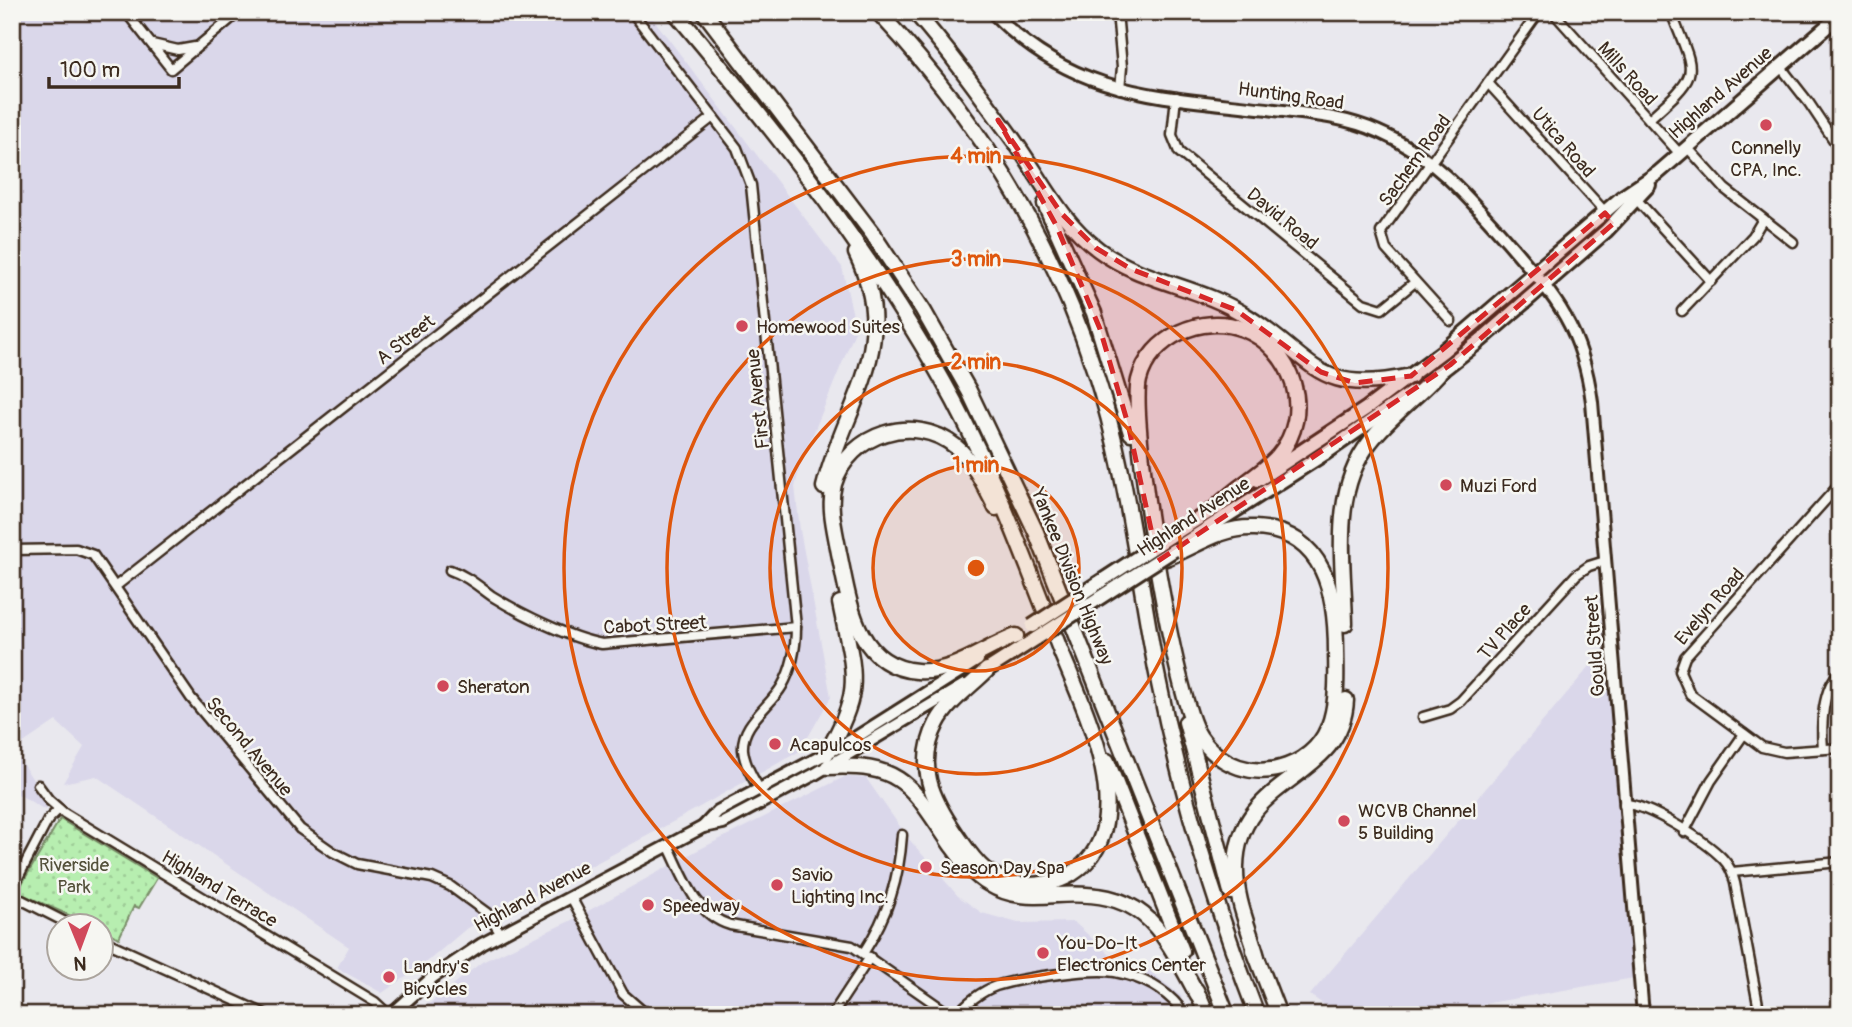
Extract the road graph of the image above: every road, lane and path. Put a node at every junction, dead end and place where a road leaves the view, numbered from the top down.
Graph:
1 (126, 12) edge
2 (239, 12) edge
3 (632, 12) edge
4 (675, 12) edge
5 (704, 12) edge
6 (878, 12) edge
7 (915, 12) edge
8 (992, 12) edge
9 (1117, 12) edge
10 (1539, 12) edge
11 (1553, 12) edge
12 (1671, 12) edge
13 (1840, 15) edge
14 (150, 44) junction
15 (197, 46) junction
16 (1780, 66) junction
17 (1488, 83) junction
18 (1120, 89) junction
19 (1176, 97) junction
20 (713, 117) junction
21 (1648, 119) junction
22 (998, 120) junction
23 (1837, 145) dead end
24 (1683, 150) junction
25 (1432, 163) junction
26 (1658, 173) junction
27 (816, 190) junction
28 (1637, 200) junction
29 (1605, 213) junction
30 (1763, 219) junction
31 (1614, 223) junction
32 (1793, 242) dead end
33 (1534, 274) junction
34 (1711, 281) junction
35 (1415, 282) junction
36 (1544, 285) junction
37 (1682, 312) dead end
38 (1451, 321) dead end
39 (1438, 374) junction
40 (1411, 376) junction
41 (1840, 484) edge
42 (1217, 507) junction
43 (1150, 519) junction
44 (1173, 547) junction
45 (12, 550) edge
46 (1159, 560) joint
47 (1605, 562) junction
48 (450, 570) dead end
49 (116, 586) junction
50 (1041, 600) junction
51 (796, 627) junction
52 (1016, 636) junction
53 (1172, 641) junction
54 (987, 670) junction
55 (1840, 672) edge
56 (1086, 716) junction
57 (1423, 717) dead end
58 (1744, 734) junction
59 (1823, 748) junction
60 (1840, 748) edge
61 (827, 761) junction
62 (38, 785) dead end
63 (760, 790) junction
64 (767, 800) junction
65 (1624, 804) junction
66 (59, 809) junction
67 (702, 827) junction
68 (1684, 832) junction
69 (902, 835) dead end
70 (667, 845) junction
71 (1840, 862) edge
72 (1732, 872) junction
73 (12, 889) edge
74 (12, 895) edge
75 (571, 897) junction
76 (46, 912) edge
77 (501, 934) junction
78 (116, 946) edge
79 (867, 955) junction
80 (1257, 957) junction
81 (1198, 996) junction
82 (1177, 1011) edge
83 (267, 1015) edge
84 (390, 1015) edge
85 (647, 1015) edge
86 (832, 1015) edge
87 (951, 1015) edge
88 (957, 1015) edge
89 (1207, 1015) edge
90 (1227, 1015) edge
91 (1257, 1015) edge
92 (1279, 1015) edge
93 (1643, 1015) edge
94 (1760, 1015) edge

1 - 14 street
2 - 15 street
3 - 20 street, First Avenue
4 - 27 highway
5 - 90 highway, Yankee Division Highway
6 - 91 highway
7 - 22 highway
8 - 18 main road, Hunting Road
9 - 18 street
10 - 17 street, Sachem Road
11 - 21 street, Mills Road
12 - 21 street
13 - 16 main road, Highland Avenue
14 - 15 street
14 - 15 street
16 - 23 street
16 - 24 main road, Highland Avenue
17 - 25 street, Sachem Road
17 - 29 street, Utica Road
18 - 19 main road, Hunting Road
19 - 25 main road, Hunting Road
19 - 35 street, David Road
20 - 49 street, A Street
20 - 51 street, First Avenue
21 - 24 street, Mills Road
22 - 40 highway
22 - 43 highway
24 - 26 main road, Highland Avenue
24 - 30 street, Mills Road
25 - 33 main road, Hunting Road
25 - 35 street, Sachem Road
26 - 28 main road, Highland Avenue
26 - 29 main road, Highland Avenue
27 - 50 highway
27 - 61 highway
28 - 31 main road, Highland Avenue
28 - 34 street
29 - 31 street, Utica Road
29 - 33 main road, Highland Avenue
30 - 32 street, Mills Road
30 - 34 street
31 - 36 main road, Highland Avenue
33 - 36 main road, Hunting Road
33 - 40 main road, Highland Avenue
34 - 37 street
35 - 38 street, Sachem Road
36 - 39 main road, Highland Avenue
36 - 47 main road, Gould Street
39 - 44 main road, Highland Avenue
39 - 80 highway
40 - 42 main road, Highland Avenue
41 - 58 street, Evelyn Road
42 - 43 highway
42 - 44 main road, Highland Avenue
43 - 53 highway
44 - 46 highway, bridge
44 - 52 main road, Highland Avenue, bridge
44 - 53 highway
45 - 49 street, Second Avenue
46 - 54 main road, Highland Avenue, bridge
47 - 57 street, TV Place
47 - 65 main road, Gould Street
48 - 51 street, Cabot Street
49 - 77 street, Second Avenue
50 - 52 highway
50 - 56 highway
51 - 63 street, First Avenue
52 - 61 main road, Highland Avenue
53 - 80 highway
54 - 56 highway
54 - 61 main road, Highland Avenue
55 - 59 street
56 - 81 highway
58 - 59 street, Evelyn Road
58 - 68 street
59 - 60 street, Evelyn Road
61 - 63 main road, Highland Avenue
61 - 64 main road, Highland Avenue
61 - 81 highway
62 - 66 street, Highland Terrace
63 - 64 street, First Avenue
63 - 67 main road, Highland Avenue
64 - 67 main road, Highland Avenue
65 - 68 street
65 - 93 main road, Gould Street
66 - 73 street
66 - 84 street, Highland Terrace
67 - 70 main road, Highland Avenue
68 - 72 street
69 - 79 street
70 - 75 main road, Highland Avenue
70 - 79 street
71 - 72 street
72 - 94 street
74 - 76 street
75 - 77 main road, Highland Avenue
75 - 85 street
77 - 84 main road, Highland Avenue
78 - 83 street
79 - 86 street
79 - 87 street
80 - 92 highway
81 - 89 highway
82 - 88 street

